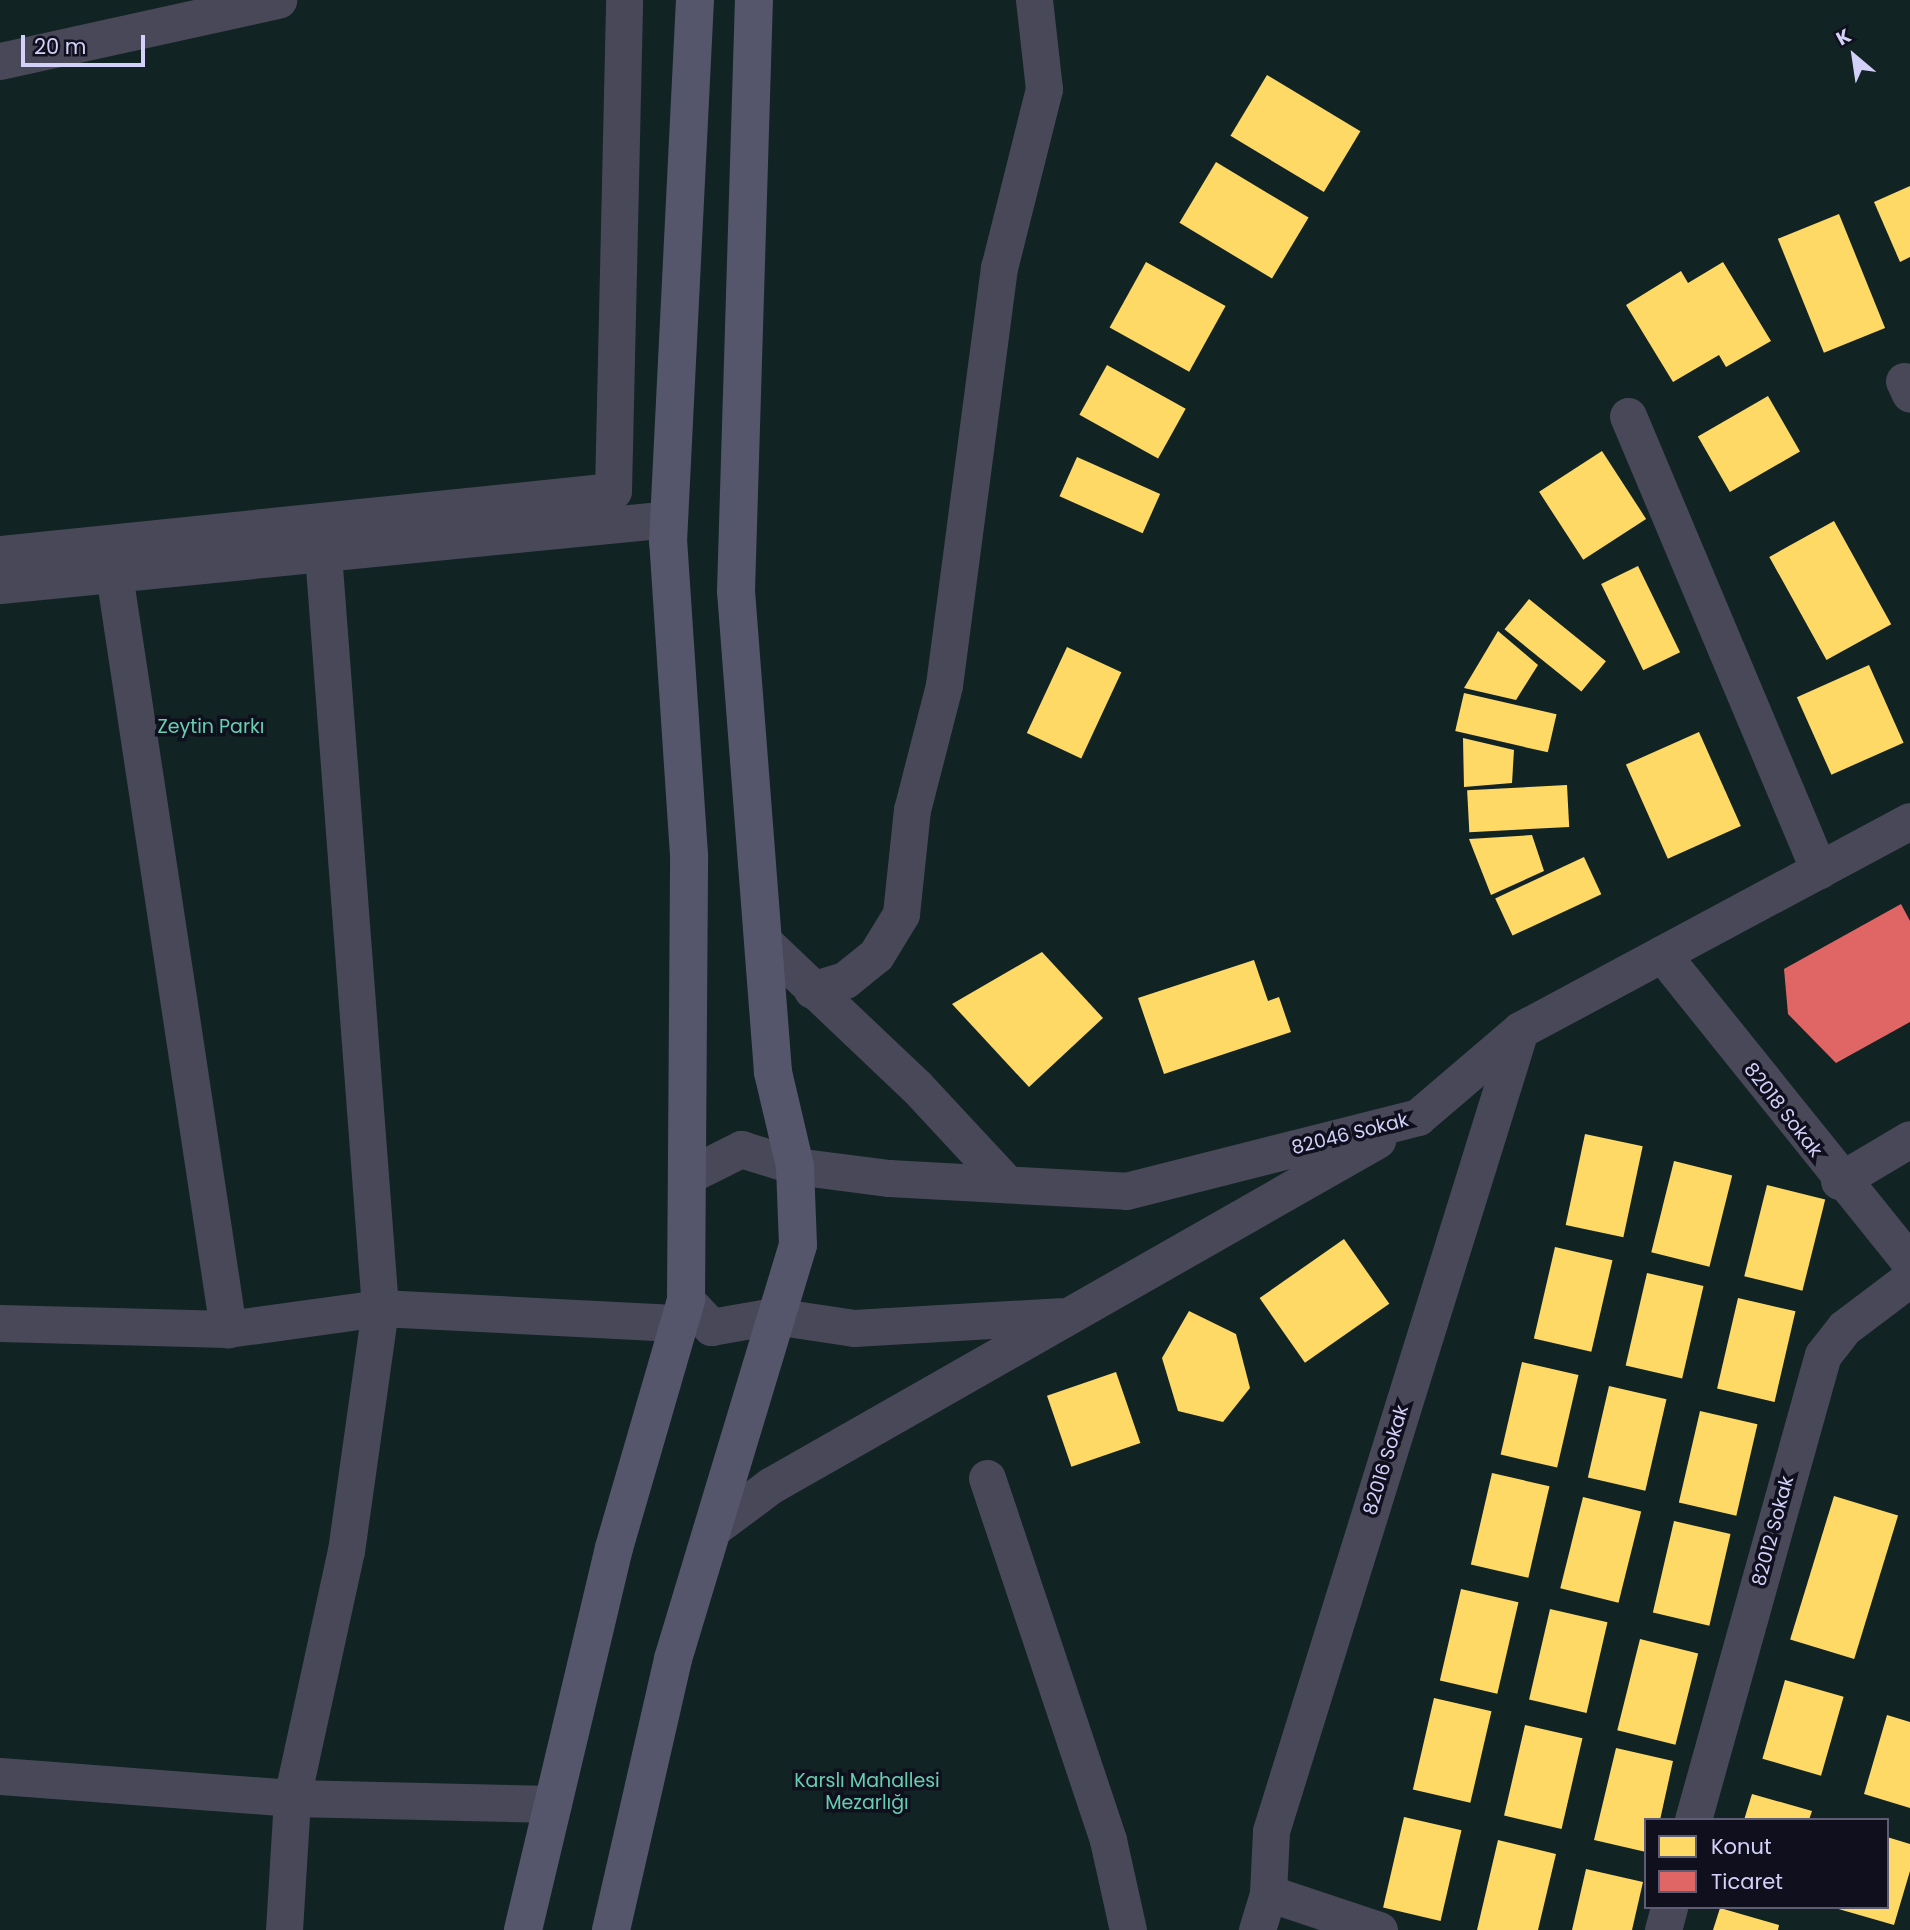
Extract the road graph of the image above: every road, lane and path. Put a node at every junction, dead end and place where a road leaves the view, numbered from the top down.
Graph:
1 (278, 0) edge
2 (624, 0) edge
3 (695, 0) edge
4 (754, 0) edge
5 (1034, 0) edge
6 (0, 61) edge
7 (1628, 416) dead end
8 (669, 519) junction
9 (323, 553) junction
10 (0, 554) edge
11 (114, 574) junction
12 (0, 585) edge
13 (1910, 821) edge
14 (1819, 870) junction
15 (763, 941) junction
16 (1662, 954) junction
17 (812, 990) junction
18 (1520, 1030) junction
19 (1418, 1117) junction
20 (1910, 1139) edge
21 (795, 1166) junction
22 (691, 1174) junction
23 (1839, 1181) junction
24 (1007, 1184) junction
25 (1910, 1262) edge
26 (1910, 1278) edge
27 (380, 1308) junction
28 (683, 1311) junction
29 (1069, 1315) junction
30 (774, 1316) junction
31 (0, 1323) edge
32 (228, 1329) junction
33 (987, 1478) dead end
34 (711, 1530) junction
35 (0, 1776) edge
36 (292, 1798) junction
37 (553, 1804) junction
38 (1694, 1818) edge
39 (1268, 1893) junction
40 (1668, 1909) edge
41 (284, 1930) edge
42 (523, 1930) edge
43 (611, 1930) edge
44 (1128, 1930) edge
45 (1257, 1930) edge
46 (1379, 1930) edge
47 (1663, 1930) edge

1 - 6 street
2 - 10 street
3 - 8 main road
4 - 15 main road
5 - 17 street
7 - 14 street
8 - 9 street
8 - 22 main road
9 - 11 street
9 - 27 street
11 - 12 street
11 - 32 street
13 - 14 street, 82046 Sokak
14 - 16 street, 82046 Sokak
15 - 17 street
15 - 21 main road
16 - 18 street, 82046 Sokak
16 - 23 street, 82018 Sokak
17 - 24 street
18 - 19 street, 82046 Sokak
18 - 39 street, 82016 Sokak
19 - 24 street, 82046 Sokak
19 - 29 street
20 - 23 street
21 - 22 street, 82046 Sokak
21 - 24 street, 82046 Sokak
21 - 30 main road
22 - 28 main road
23 - 25 street, 82018 Sokak
26 - 38 street, 82012 Sokak
27 - 28 street
27 - 32 street
27 - 36 street
28 - 30 street
28 - 37 main road
29 - 30 street
29 - 34 street
30 - 34 main road
31 - 32 street
33 - 44 street
34 - 43 main road
35 - 36 street
36 - 37 street
36 - 41 street
37 - 42 main road
39 - 45 street, 82016 Sokak
39 - 46 street
40 - 47 street

